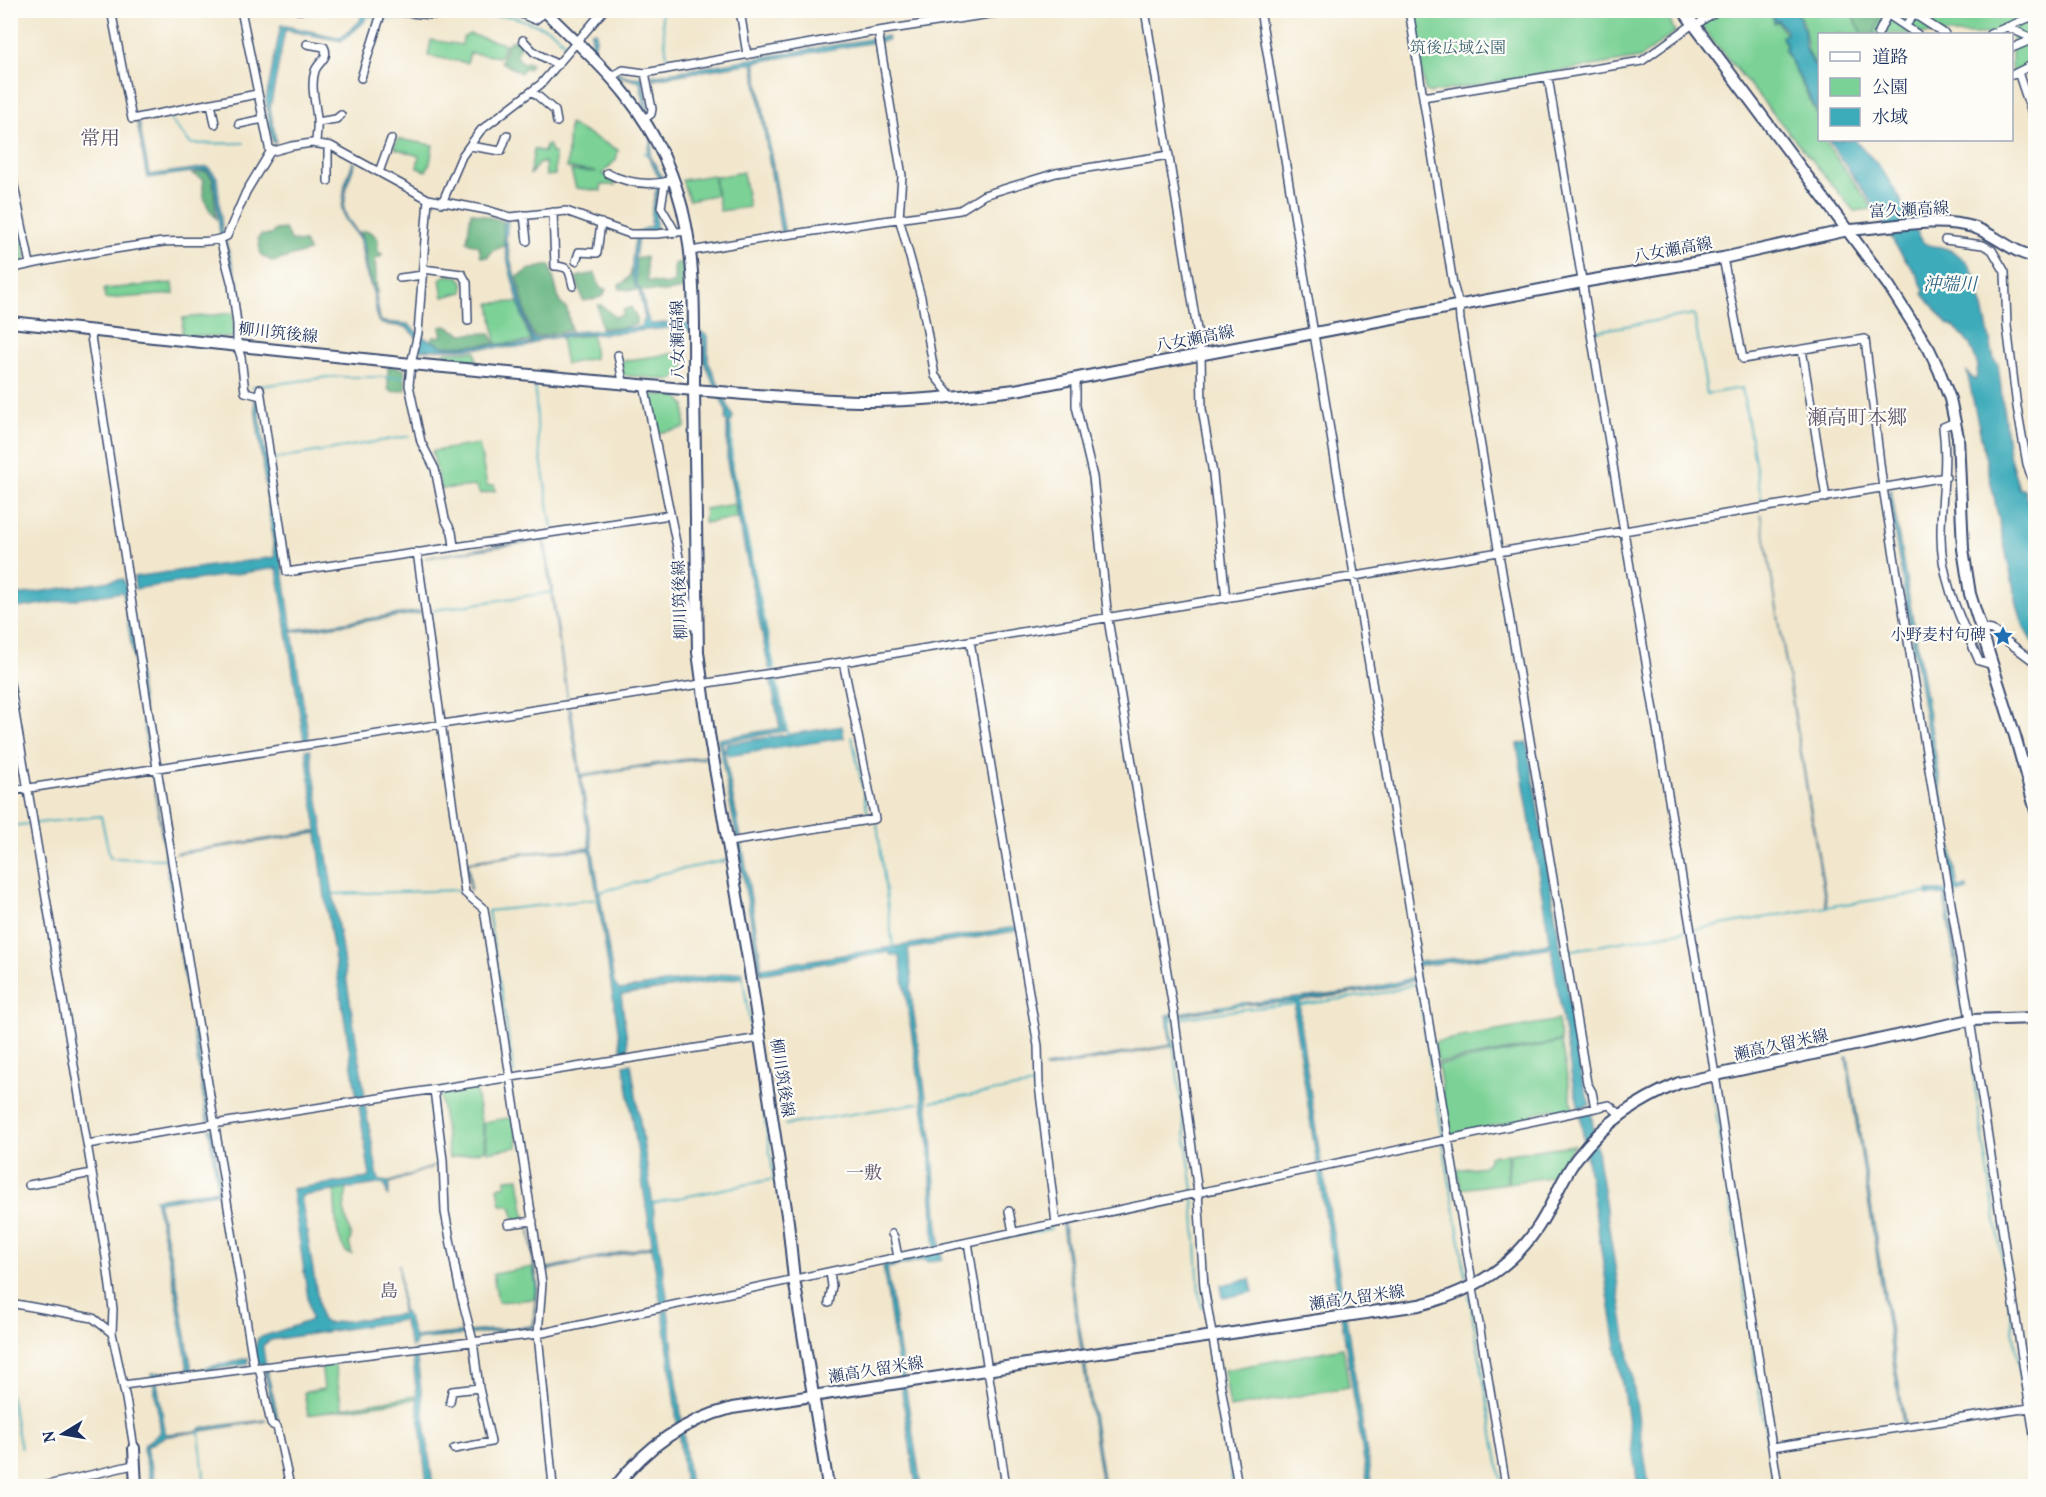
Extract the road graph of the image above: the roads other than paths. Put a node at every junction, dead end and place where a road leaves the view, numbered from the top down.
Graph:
1 (111, 10) edge
2 (240, 10) edge
3 (604, 10) edge
4 (740, 10) edge
5 (1016, 10) edge
6 (1145, 10) edge
7 (1260, 10) edge
8 (1409, 10) edge
9 (1683, 10) edge
10 (1719, 10) edge
11 (380, 11) edge
12 (476, 11) edge
13 (544, 11) edge
14 (1884, 13) edge
15 (2036, 15) edge
16 (1694, 25) junction
17 (1905, 26) junction
18 (2007, 27) junction
19 (878, 31) junction
20 (1878, 33) edge
21 (1916, 33) edge
22 (1943, 33) edge
23 (1992, 33) edge
24 (2035, 38) edge
25 (523, 40) dead end
26 (307, 44) dead end
27 (577, 44) junction
28 (2013, 48) edge
29 (747, 55) junction
30 (2036, 63) edge
31 (558, 65) junction
32 (645, 73) junction
33 (2015, 73) edge
34 (611, 77) junction
35 (1548, 77) junction
36 (361, 78) dead end
37 (532, 91) junction
38 (257, 94) junction
39 (1423, 98) junction
40 (211, 103) junction
41 (341, 115) dead end
42 (263, 119) junction
43 (644, 120) junction
44 (317, 122) junction
45 (557, 122) dead end
46 (214, 124) dead end
47 (239, 124) dead end
48 (2036, 126) edge
49 (507, 135) dead end
50 (391, 139) dead end
51 (316, 144) junction
52 (328, 146) junction
53 (470, 146) junction
54 (270, 152) junction
55 (1169, 155) junction
56 (10, 166) edge
57 (379, 172) junction
58 (607, 172) dead end
59 (327, 181) dead end
60 (670, 182) junction
61 (428, 199) junction
62 (442, 203) junction
63 (553, 212) junction
64 (524, 215) junction
65 (898, 218) junction
66 (601, 223) junction
67 (1848, 230) junction
68 (688, 231) junction
69 (676, 233) junction
70 (1991, 236) junction
71 (220, 239) junction
72 (1945, 240) dead end
73 (526, 241) dead end
74 (691, 251) junction
75 (2036, 257) edge
76 (1723, 258) junction
77 (1998, 260) junction
78 (576, 261) dead end
79 (30, 264) junction
80 (10, 269) edge
81 (423, 272) junction
82 (400, 278) dead end
83 (1582, 282) junction
84 (573, 286) dead end
85 (1459, 305) junction
86 (468, 321) dead end
87 (10, 322) edge
88 (90, 330) junction
89 (1314, 333) junction
90 (237, 345) junction
91 (1802, 349) junction
92 (1201, 354) junction
93 (618, 355) dead end
94 (411, 364) junction
95 (1076, 379) junction
96 (623, 382) junction
97 (644, 385) junction
98 (694, 390) junction
99 (952, 397) junction
100 (1955, 422) junction
101 (1946, 477) junction
102 (1883, 488) junction
103 (2036, 491) edge
104 (1826, 498) junction
105 (670, 515) junction
106 (1625, 531) junction
107 (454, 546) junction
108 (417, 552) junction
109 (1498, 553) junction
110 (1356, 577) junction
111 (1226, 599) junction
112 (1108, 619) junction
113 (693, 626) dead end
114 (1980, 628) junction
115 (970, 641) junction
116 (843, 662) junction
117 (2036, 663) edge
118 (1993, 665) junction
119 (10, 683) edge
120 (702, 684) junction
121 (441, 724) junction
122 (157, 768) junction
123 (27, 788) junction
124 (10, 790) edge
125 (2036, 810) edge
126 (729, 842) junction
127 (2036, 1018) edge
128 (1970, 1020) junction
129 (760, 1038) junction
130 (1715, 1075) junction
131 (510, 1078) junction
132 (434, 1090) junction
133 (1595, 1108) junction
134 (1620, 1114) junction
135 (216, 1123) junction
136 (1447, 1139) junction
137 (87, 1144) junction
138 (92, 1173) junction
139 (29, 1185) dead end
140 (1198, 1192) junction
141 (1009, 1211) dead end
142 (533, 1221) junction
143 (1056, 1223) junction
144 (508, 1224) dead end
145 (1013, 1232) junction
146 (891, 1234) dead end
147 (968, 1242) junction
148 (898, 1257) junction
149 (830, 1272) junction
150 (794, 1279) junction
151 (1472, 1286) junction
152 (10, 1303) edge
153 (829, 1303) dead end
154 (112, 1333) junction
155 (538, 1334) junction
156 (1213, 1335) junction
157 (473, 1341) junction
158 (256, 1367) junction
159 (988, 1368) junction
160 (123, 1385) junction
161 (479, 1388) junction
162 (821, 1394) junction
163 (450, 1402) dead end
164 (2032, 1408) edge
165 (1772, 1447) junction
166 (134, 1448) joint
167 (2036, 1448) edge
168 (454, 1449) dead end
169 (133, 1465) junction
170 (43, 1486) edge
171 (136, 1486) edge
172 (290, 1486) edge
173 (553, 1486) edge
174 (616, 1486) edge
175 (828, 1486) edge
176 (1006, 1486) edge
177 (1239, 1486) edge
178 (1506, 1486) edge
179 (1778, 1486) edge

1 - 40 street
2 - 38 street
3 - 27 street
4 - 29 street
5 - 19 street
6 - 55 street
7 - 89 street
8 - 39 street
9 - 16 main road
10 - 16 street
11 - 12 street
11 - 36 street
12 - 13 street
13 - 27 main road, 八女瀬高線
14 - 17 street
14 - 20 street
15 - 18 street
16 - 35 street
16 - 67 main road
17 - 21 street
17 - 22 street
18 - 23 street
18 - 24 street
19 - 29 street
19 - 65 street
24 - 28 street
25 - 31 street
26 - 44 street
27 - 31 street
27 - 34 main road, 八女瀬高線
29 - 32 street
30 - 33 street
31 - 37 street
32 - 34 street
32 - 43 street
33 - 48 street
34 - 43 main road, 八女瀬高線
35 - 39 street
35 - 83 street
37 - 45 street
37 - 53 street
38 - 40 street
38 - 42 street
39 - 85 street
40 - 46 street
41 - 44 street
42 - 47 street
42 - 54 street
43 - 60 main road, 八女瀬高線
44 - 51 street
49 - 53 street
50 - 57 street
51 - 52 street
51 - 54 street
52 - 57 street
52 - 59 street
53 - 62 street
54 - 71 street
55 - 65 street
55 - 92 street
56 - 79 street
57 - 61 street
58 - 60 street
60 - 68 main road, 八女瀬高線
60 - 69 street
61 - 62 street
61 - 81 street
62 - 64 street
63 - 64 street
63 - 66 street
63 - 84 street
64 - 73 street
65 - 74 street
65 - 99 street
66 - 69 street
66 - 78 street
67 - 70 main road, 富久瀬高線
67 - 76 main road, 八女瀬高線
67 - 100 main road
68 - 69 street
68 - 74 main road, 八女瀬高線
70 - 75 main road, 富久瀬高線
70 - 77 street
71 - 79 street
71 - 90 street
72 - 77 street
74 - 98 main road, 八女瀬高線
76 - 83 main road, 八女瀬高線
76 - 91 street
77 - 103 street
79 - 80 street
81 - 82 street
81 - 86 street
81 - 94 street
83 - 85 main road, 八女瀬高線
83 - 106 street
85 - 89 main road, 八女瀬高線
85 - 109 street
87 - 88 main road, 柳川筑後線
88 - 90 main road, 柳川筑後線
88 - 122 street
89 - 92 main road, 八女瀬高線
89 - 110 street
90 - 94 main road, 柳川筑後線
90 - 108 street
91 - 102 street
91 - 104 street
92 - 95 main road, 八女瀬高線
92 - 111 street
93 - 96 street
94 - 96 main road, 柳川筑後線
94 - 107 street
95 - 99 main road, 八女瀬高線
95 - 112 street
96 - 97 main road, 柳川筑後線
97 - 98 main road, 柳川筑後線
97 - 105 street
98 - 99 main road, 八女瀬高線
98 - 120 main road, 柳川筑後線
100 - 101 street
100 - 114 main road
101 - 102 street
101 - 118 street
102 - 104 street
102 - 128 street
104 - 106 street
105 - 107 street
105 - 113 street
106 - 109 street
106 - 130 street
107 - 108 street
108 - 121 street
109 - 110 street
109 - 133 street
110 - 111 street
110 - 136 street
111 - 112 street
112 - 115 street
112 - 140 street
114 - 117 street
114 - 118 main road
115 - 116 street
115 - 143 street
116 - 120 street
116 - 126 street
118 - 125 main road
119 - 123 street
120 - 121 street
120 - 126 main road, 柳川筑後線
121 - 122 street
121 - 131 street
122 - 123 street
122 - 135 street
123 - 124 street
123 - 137 street
126 - 129 main road, 柳川筑後線
127 - 128 main road, 瀬高久留米線
128 - 130 main road, 瀬高久留米線
128 - 164 street
129 - 131 street
129 - 150 main road, 柳川筑後線
130 - 134 main road, 瀬高久留米線
130 - 165 street
131 - 132 street
131 - 142 street
132 - 135 street
132 - 157 street
133 - 134 street
133 - 136 street
134 - 151 main road, 瀬高久留米線
135 - 137 street
135 - 158 street
136 - 140 street
136 - 151 street
137 - 138 street
138 - 139 street
138 - 154 street
140 - 143 street
140 - 156 street
141 - 145 street
142 - 144 street
142 - 155 street
143 - 145 street
145 - 147 street
146 - 148 street
147 - 148 street
147 - 159 street
148 - 149 street
149 - 150 street
149 - 153 street
150 - 155 street
150 - 162 main road, 柳川筑後線
151 - 156 main road, 瀬高久留米線
151 - 178 street
152 - 154 street
154 - 160 street
155 - 157 street
155 - 173 street
156 - 159 main road, 瀬高久留米線
156 - 177 street
157 - 158 street
157 - 161 street
158 - 160 street
158 - 172 street
159 - 162 main road, 瀬高久留米線
159 - 176 street
160 - 166 street
161 - 163 street
161 - 168 street
162 - 174 main road, 瀬高久留米線
162 - 175 main road, 柳川筑後線
164 - 165 street
164 - 167 street
165 - 179 street
166 - 169 main road
169 - 170 street
169 - 171 main road

